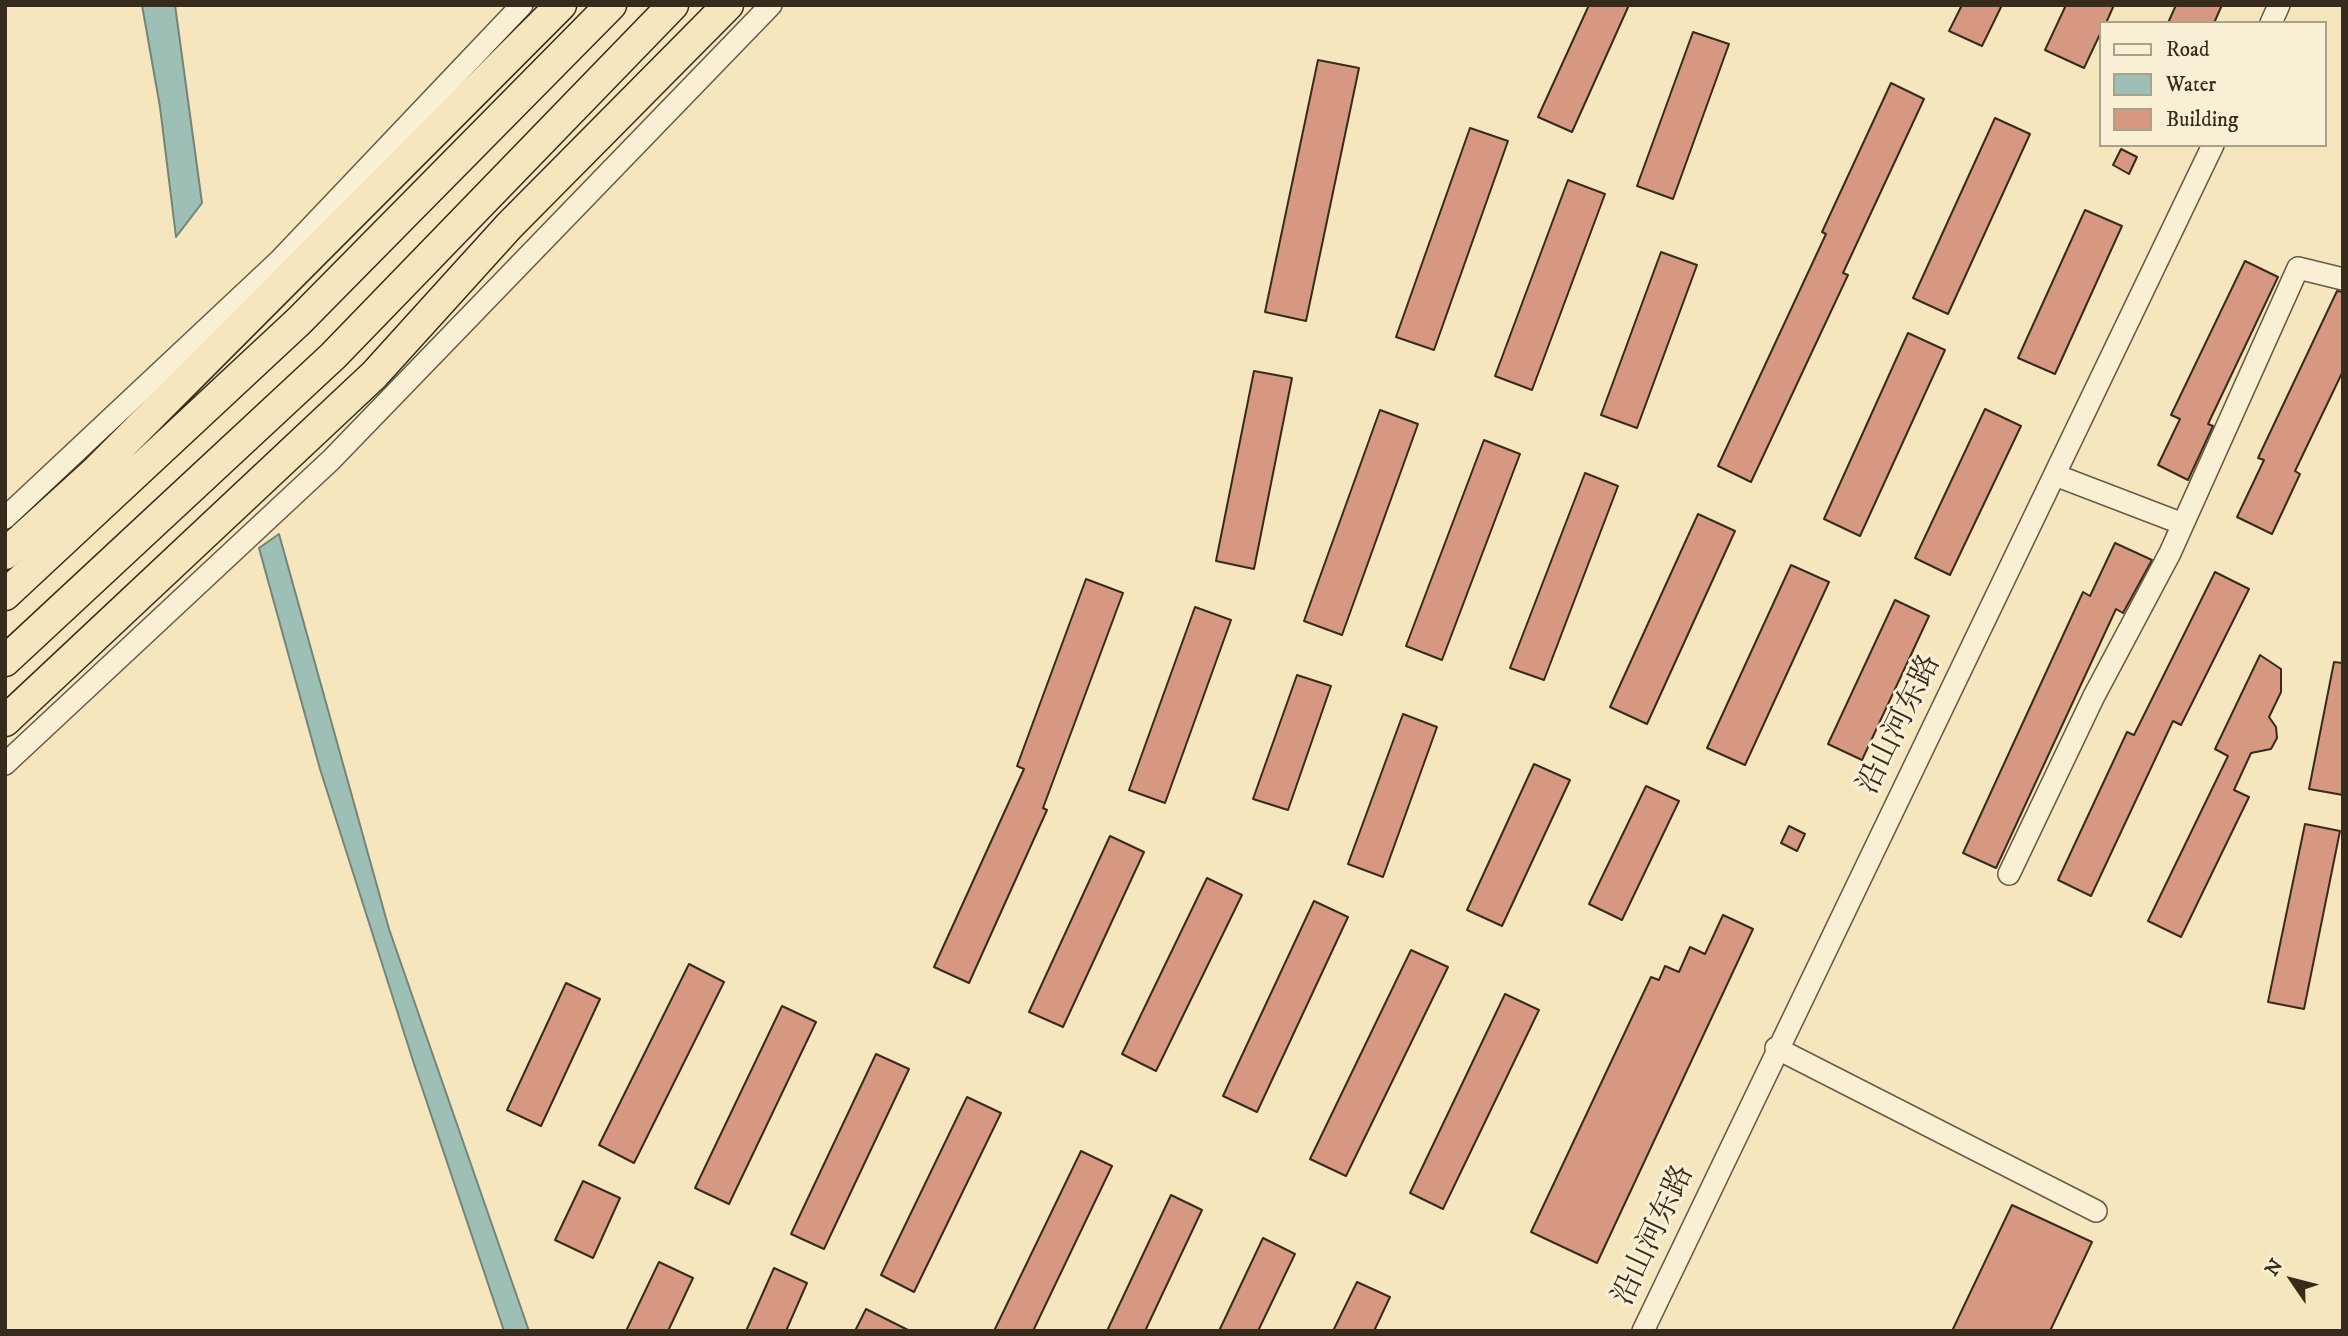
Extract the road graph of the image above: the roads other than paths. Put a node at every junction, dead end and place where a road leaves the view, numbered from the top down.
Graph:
1 (522, 5) edge
2 (561, 5) edge
3 (611, 5) edge
4 (673, 5) edge
5 (727, 5) edge
6 (771, 5) edge
7 (2279, 5) edge
8 (2272, 21) edge
9 (2212, 147) edge
10 (2343, 279) edge
11 (2055, 475) junction
12 (5, 518) edge
13 (2183, 524) junction
14 (5, 554) edge
15 (5, 595) edge
16 (5, 661) edge
17 (5, 721) edge
18 (5, 764) edge
19 (2009, 874) dead end
20 (1776, 1048) junction
21 (2096, 1211) dead end
22 (1643, 1331) edge

1 - 12 street
2 - 14 highway
3 - 15 highway
4 - 16 highway
5 - 17 highway
6 - 18 street
7 - 8 street
9 - 11 street, 沿山河东路
10 - 13 street
11 - 13 street
11 - 20 street, 沿山河东路
13 - 19 street
20 - 21 street
20 - 22 street, 沿山河东路

